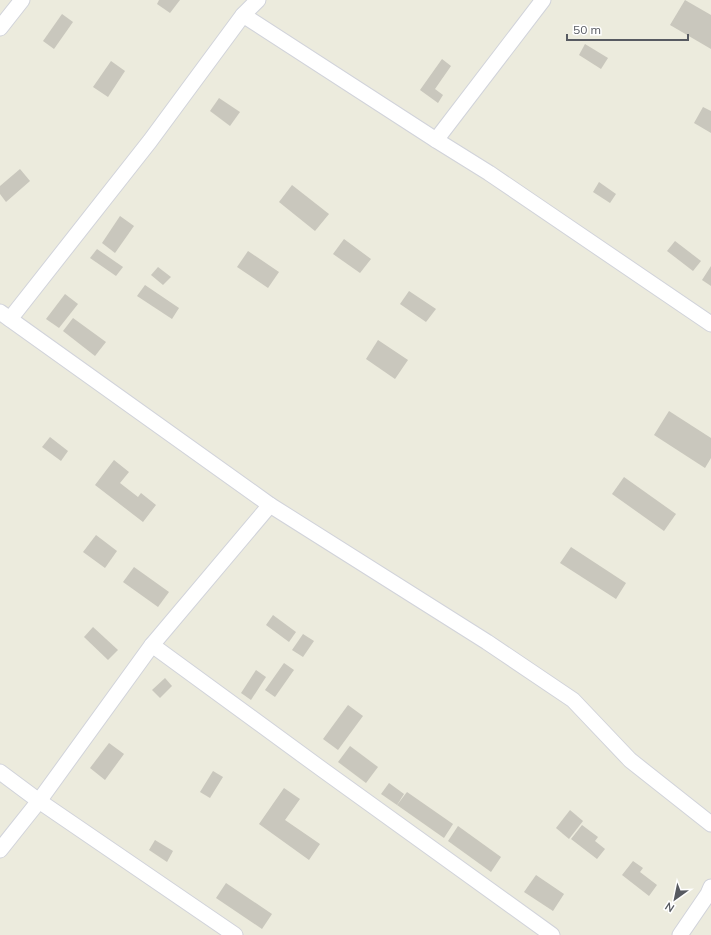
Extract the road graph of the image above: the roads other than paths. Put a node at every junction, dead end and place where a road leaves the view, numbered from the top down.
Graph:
1 (22, 0) edge
2 (258, 0) edge
3 (543, 0) edge
4 (243, 15) junction
5 (0, 28) edge
6 (436, 140) junction
7 (5, 316) edge
8 (711, 324) edge
9 (270, 505) junction
10 (152, 645) junction
11 (0, 772) edge
12 (38, 801) junction
13 (711, 824) edge
14 (0, 850) edge
15 (711, 887) edge
16 (235, 935) edge
17 (552, 935) edge
18 (680, 935) edge

1 - 5 street
2 - 4 street
3 - 6 street
4 - 6 street
4 - 7 street
6 - 8 street
7 - 9 street
9 - 10 street
9 - 13 street
10 - 12 street
10 - 17 street
11 - 12 street
12 - 14 street
12 - 16 street
15 - 18 street

